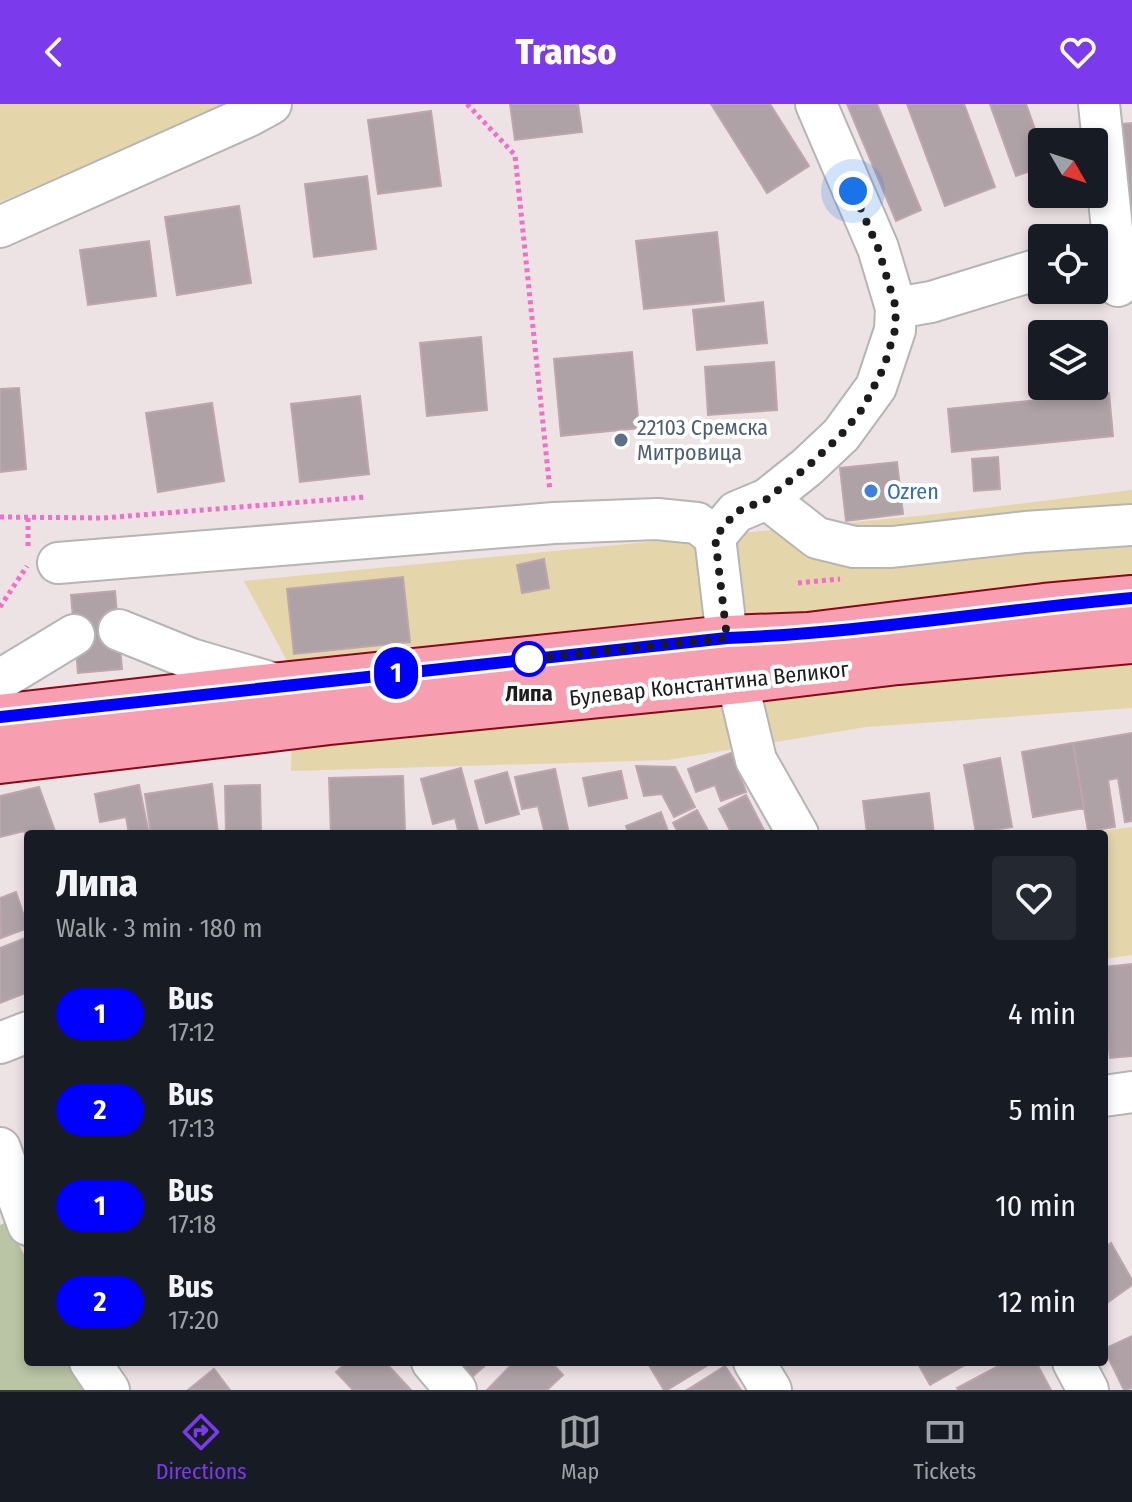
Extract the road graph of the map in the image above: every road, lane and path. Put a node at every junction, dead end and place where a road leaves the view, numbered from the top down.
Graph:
1 (271, 104) edge
2 (467, 104) edge
3 (816, 104) edge
4 (1110, 106) edge
5 (0, 227) edge
6 (1028, 272) edge
7 (1115, 287) edge
8 (896, 308) junction
9 (365, 497) dead end
10 (767, 499) junction
11 (0, 517) edge
12 (28, 518) junction
13 (554, 523) junction
14 (1132, 525) edge
15 (715, 537) junction
16 (58, 563) dead end
17 (1130, 594) edge
18 (0, 607) edge
19 (119, 630) dead end
20 (74, 635) dead end
21 (727, 638) junction
22 (1132, 641) edge
23 (0, 680) edge
24 (739, 681) junction
25 (280, 685) junction
26 (0, 717) edge
27 (0, 761) edge
28 (796, 830) edge
29 (24, 1034) edge
30 (0, 1043) edge
31 (1132, 1092) edge
32 (1108, 1095) edge
33 (0, 1148) edge
34 (16, 1214) edge
35 (93, 1366) edge
36 (435, 1366) edge
37 (756, 1366) edge
38 (1075, 1366) edge
39 (109, 1390) edge
40 (456, 1390) edge
41 (771, 1390) edge
42 (1088, 1390) edge

1 - 5 street
2 - 13 path
3 - 8 street
4 - 7 street
6 - 8 street
8 - 10 street
9 - 12 path
10 - 14 street
10 - 15 street
11 - 12 path
12 - 18 path
13 - 15 street
13 - 16 street
15 - 21 street
17 - 21 main road, Булевар Константина Великог
19 - 25 street
20 - 23 street
21 - 24 street
21 - 25 main road, Булевар Константина Великог
22 - 24 main road, Булевар Константина Великог
24 - 27 main road, Булевар Константина Великог
24 - 28 street
25 - 26 main road, Булевар Константина Великог
29 - 30 street
31 - 32 street
33 - 34 street
35 - 39 street
36 - 40 street
37 - 41 street
38 - 42 street

